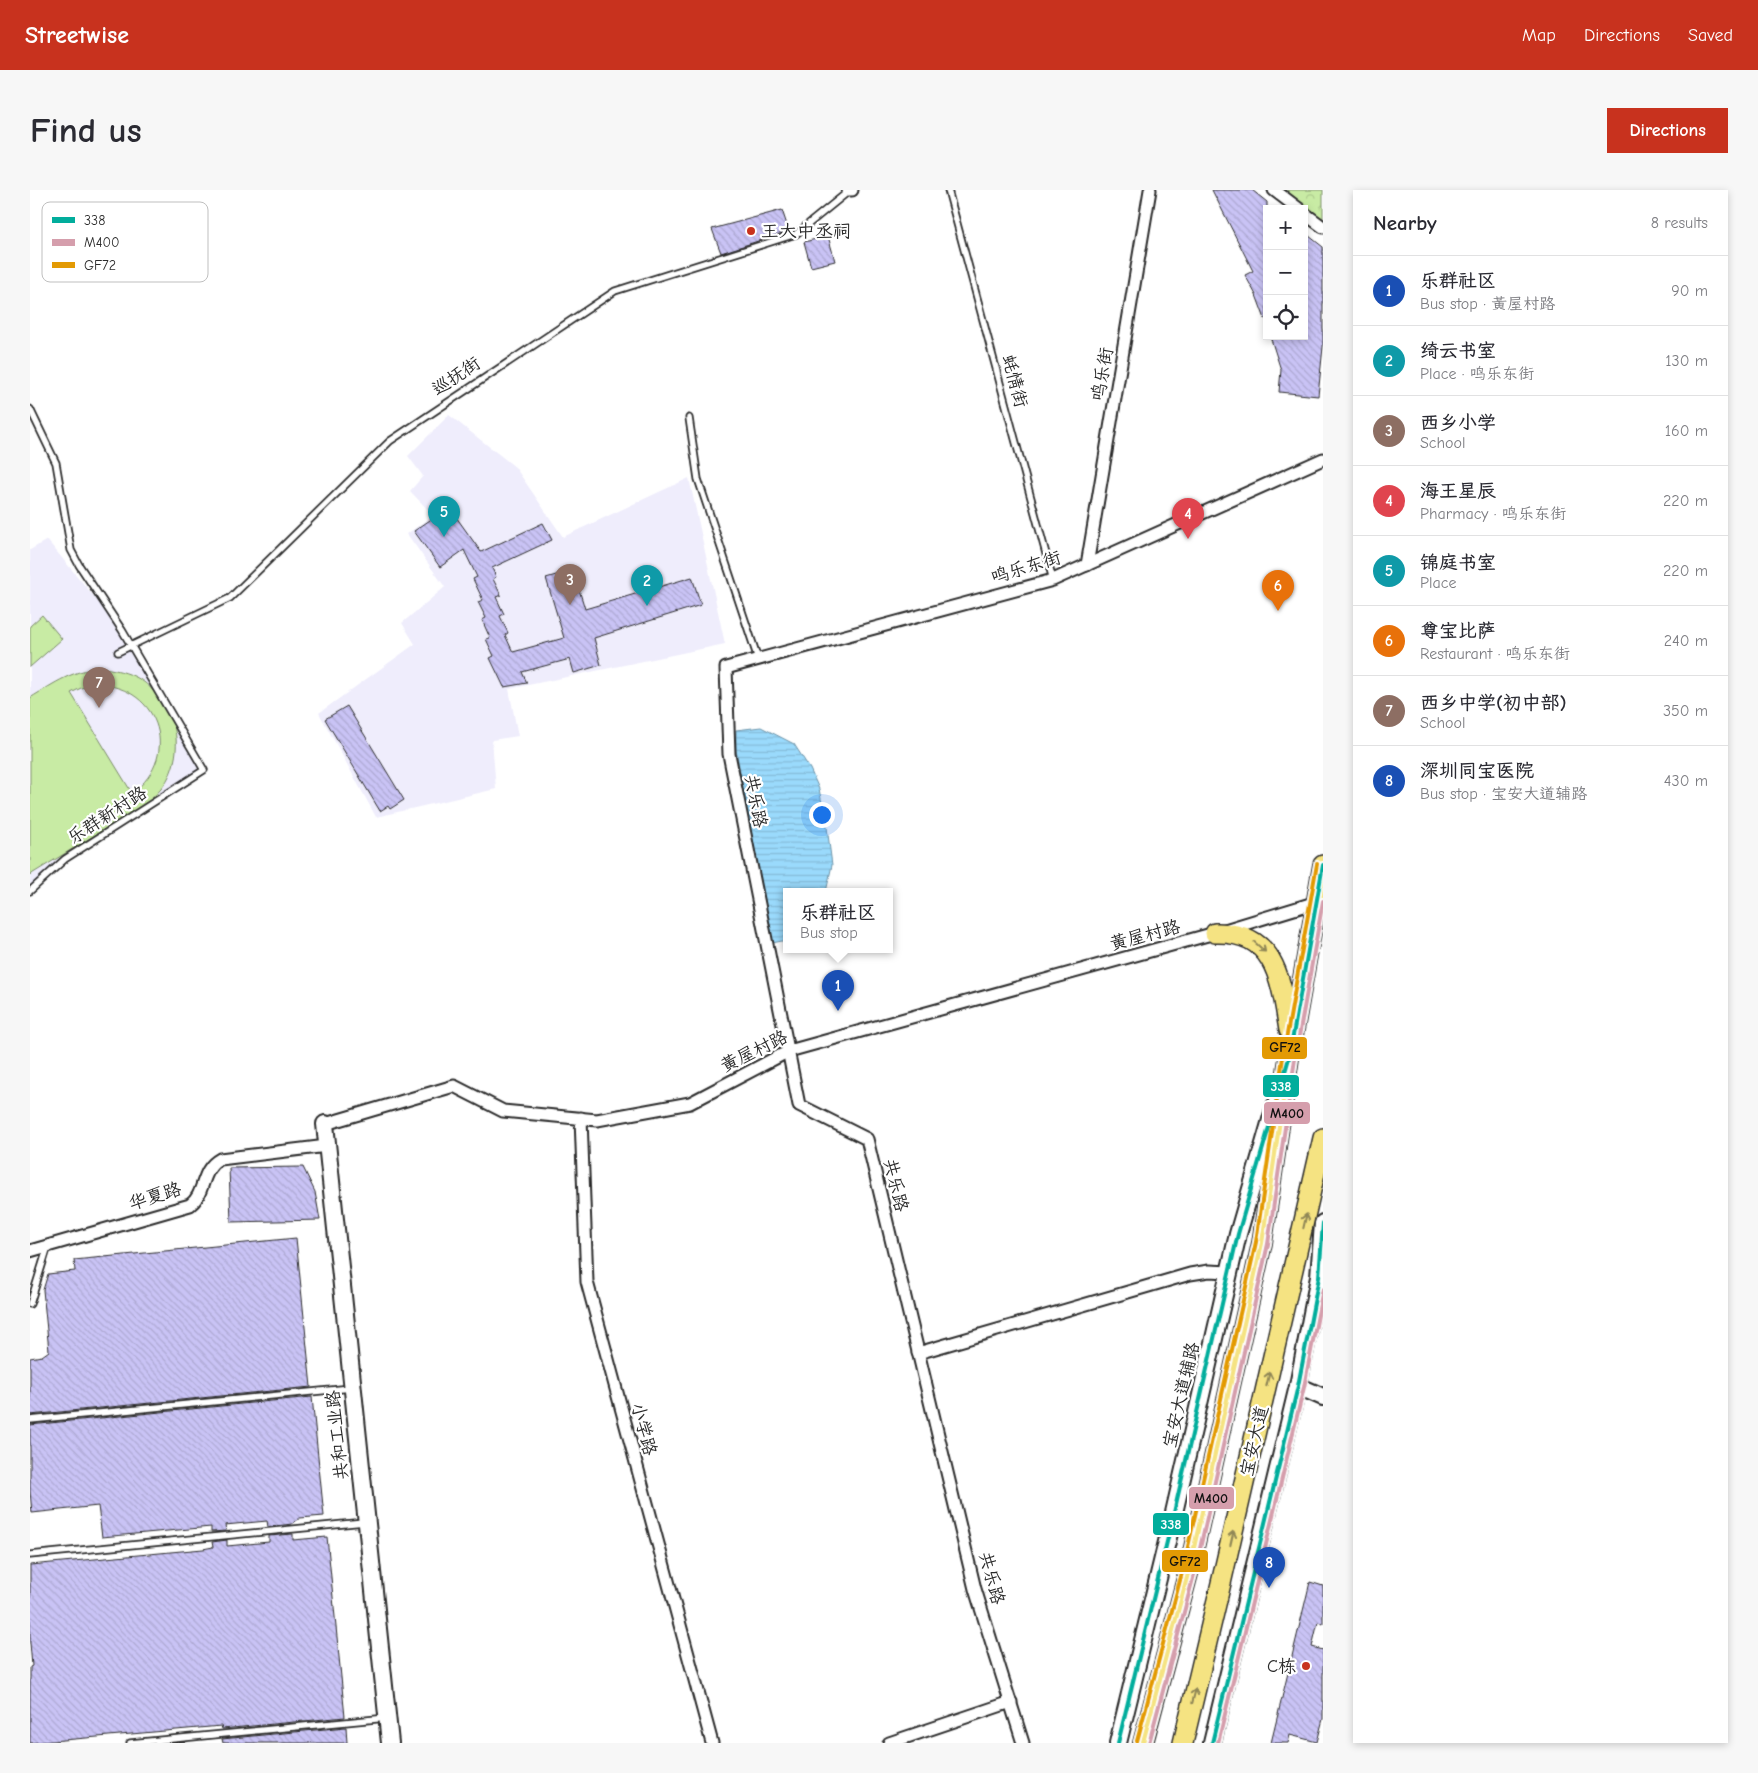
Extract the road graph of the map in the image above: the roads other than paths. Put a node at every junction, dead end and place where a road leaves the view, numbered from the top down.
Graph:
1 (850, 190) edge
2 (948, 190) edge
3 (1150, 190) edge
4 (1274, 190) edge
5 (1294, 205) edge
6 (1308, 216) edge
7 (1323, 227) edge
8 (30, 409) edge
9 (689, 418) dead end
10 (1323, 460) edge
11 (1088, 565) junction
12 (1053, 580) junction
13 (132, 646) junction
14 (118, 652) dead end
15 (758, 659) junction
16 (726, 668) joint
17 (1323, 865) edge
18 (30, 891) edge
19 (1321, 902) edge
20 (1215, 933) junction
21 (789, 1051) junction
22 (1290, 1051) junction
23 (581, 1118) junction
24 (325, 1124) joint
25 (1323, 1138) edge
26 (327, 1146) junction
27 (1323, 1223) edge
28 (48, 1246) junction
29 (30, 1251) edge
30 (1230, 1272) junction
31 (30, 1304) edge
32 (918, 1353) junction
33 (1298, 1386) junction
34 (352, 1388) junction
35 (1323, 1397) edge
36 (30, 1420) edge
37 (367, 1522) junction
38 (30, 1555) edge
39 (1010, 1702) junction
40 (387, 1718) junction
41 (1215, 1740) edge
42 (130, 1743) edge
43 (390, 1743) edge
44 (712, 1743) edge
45 (889, 1743) edge
46 (1023, 1743) edge
47 (1118, 1743) edge
48 (1143, 1743) edge
49 (1183, 1743) edge

1 - 13 lane, 巡抚街
2 - 12 lane, 蚝情街
3 - 11 street, 鸣乐街
4 - 5 street
6 - 7 street
8 - 13 lane
9 - 15 lane
10 - 11 street, 鸣乐东街
11 - 12 street, 鸣乐东街
12 - 15 street, 鸣乐东街
13 - 14 lane, 巡抚街
13 - 18 lane, 乐群新村路
15 - 16 street, 鸣乐东街
16 - 21 street, 共乐路
17 - 19 main road, 宝安大道
19 - 20 street, 黄屋村路
19 - 22 main road, 宝安大道
20 - 21 street, 黄屋村路
20 -> 22 main road
21 - 23 street, 黄屋村路
21 - 32 street, 共乐路
22 - 30 main road, 宝安大道辅路
22 - 48 main road, 宝安大道
23 - 24 street, 黄屋村路
23 - 44 street, 小学路
24 - 26 main road, 共和工业路
49 -> 25 main road, 宝安大道
26 - 28 street, 华夏路
26 - 34 main road, 共和工业路
27 - 33 main road
28 - 29 street, 华夏路
28 - 31 lane
30 - 32 street
30 - 47 main road, 宝安大道辅路
32 - 39 street, 共乐路
33 - 35 main road
33 - 41 main road
34 - 36 lane
34 - 37 main road, 共和工业路
37 - 38 lane
37 - 40 main road, 共和工业路
39 - 45 street
39 - 46 street, 共乐路
40 - 42 lane
40 - 43 main road, 共和工业路

